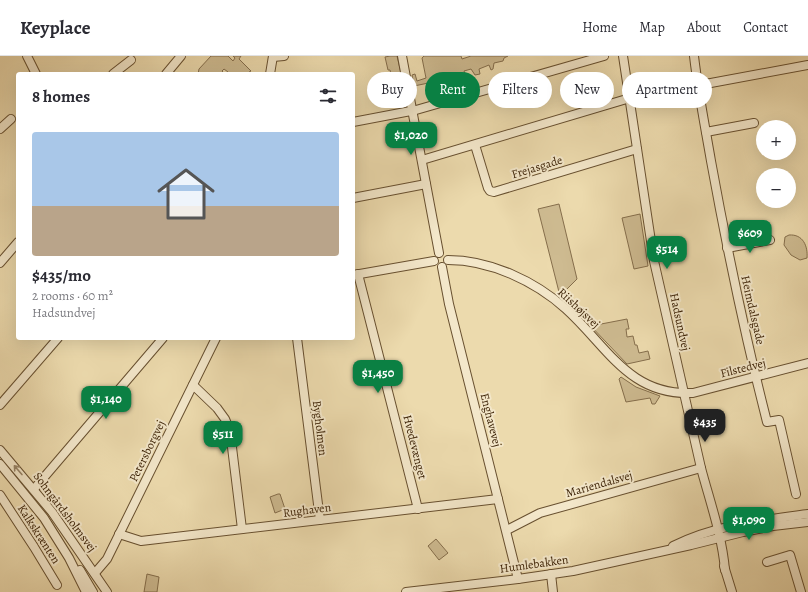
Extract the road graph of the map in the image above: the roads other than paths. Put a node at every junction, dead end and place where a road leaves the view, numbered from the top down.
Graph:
1 (26, 56) edge
2 (181, 56) edge
3 (284, 56) edge
4 (402, 56) edge
5 (604, 56) edge
6 (624, 56) edge
7 (694, 56) edge
8 (273, 57) edge
9 (131, 60) dead end
10 (808, 65) edge
11 (35, 72) edge
12 (116, 72) edge
13 (168, 72) edge
14 (270, 72) edge
15 (626, 72) edge
16 (696, 72) edge
17 (712, 82) edge
18 (622, 100) edge
19 (631, 108) edge
20 (702, 108) edge
21 (413, 111) junction
22 (11, 119) dead end
23 (355, 122) edge
24 (754, 123) dead end
25 (0, 129) edge
26 (706, 132) junction
27 (418, 139) junction
28 (405, 141) dead end
29 (475, 145) junction
30 (637, 149) junction
31 (422, 160) junction
32 (426, 184) junction
33 (355, 198) edge
34 (770, 240) dead end
35 (16, 244) edge
36 (727, 248) junction
37 (439, 253) junction
38 (448, 260) junction
39 (434, 261) junction
40 (0, 263) edge
41 (442, 267) junction
42 (355, 275) edge
43 (56, 340) edge
44 (161, 340) edge
45 (215, 340) edge
46 (296, 340) edge
47 (808, 363) edge
48 (756, 377) junction
49 (193, 385) junction
50 (684, 393) junction
51 (0, 404) edge
52 (0, 450) edge
53 (0, 464) edge
54 (701, 468) junction
55 (34, 489) junction
56 (796, 494) dead end
57 (0, 495) edge
58 (498, 499) junction
59 (418, 509) junction
60 (808, 514) edge
61 (44, 518) junction
62 (320, 520) junction
63 (808, 522) edge
64 (242, 529) junction
65 (507, 530) junction
66 (119, 534) junction
67 (717, 534) junction
68 (766, 562) dead end
69 (95, 573) junction
70 (551, 574) junction
71 (518, 579) junction
72 (57, 585) dead end
73 (729, 591) edge
74 (86, 592) edge
75 (93, 592) edge
76 (107, 592) edge
77 (406, 592) edge
78 (553, 592) edge
79 (801, 592) edge

1 - 11 street
2 - 13 street
3 - 8 street
4 - 21 street
5 - 21 street
6 - 15 street, Hadsundvej
7 - 16 street, Heimdalsgade
8 - 14 street
9 - 12 street
10 - 17 street
18 - 29 street
19 - 30 street, Hadsundvej
20 - 26 street, Heimdalsgade
21 - 23 street
21 - 27 street
22 - 25 street
24 - 26 street
26 - 36 street, Heimdalsgade
27 - 28 street
27 - 31 street
29 - 30 street, Frejasgade
29 - 31 street
30 - 50 street, Hadsundvej
31 - 32 street
32 - 33 street
32 - 37 street
34 - 36 street
35 - 40 street
36 - 48 street, Heimdalsgade
37 - 38 street
37 - 39 street
38 - 41 street
38 - 50 street, Riishøjsvej
39 - 41 street
39 - 42 street
41 - 58 street, Enghavevej
42 - 59 street, Hvedevænget
43 - 51 street
44 - 55 street
45 - 49 street, Petersborgvej
46 - 62 street, Bygholmen
47 - 48 street, Filstedvej
48 - 50 street, Filstedvej
48 - 56 street, Heimdalsgade
49 - 64 street
49 - 66 street, Petersborgvej
50 - 54 street, Hadsundvej
55 -> 52 street, Sohngårdsholmsvej
53 - 61 street, Sohngårdsholmsvej
54 - 65 street, Mariendalsvej
54 - 67 street, Hadsundvej
55 - 69 street, Sohngårdsholmsvej
57 - 72 street, Kalkskrænten
58 - 59 street, Rughaven
58 - 65 street, Enghavevej
59 - 62 street, Rughaven
60 - 67 street, Humlebakken
61 - 74 street, Sohngårdsholmsvej
61 - 75 street
62 - 64 street, Rughaven
63 - 67 street, Humlebakken
64 - 66 street, Rughaven
65 - 71 street, Enghavevej
66 - 69 street, Petersborgvej
67 - 70 street, Humlebakken
67 - 73 street, Hadsundvej
68 - 79 street
69 - 76 street, Sohngårdsholmsvej
70 - 71 street, Humlebakken
70 - 78 street
71 - 77 street, Humlebakken

